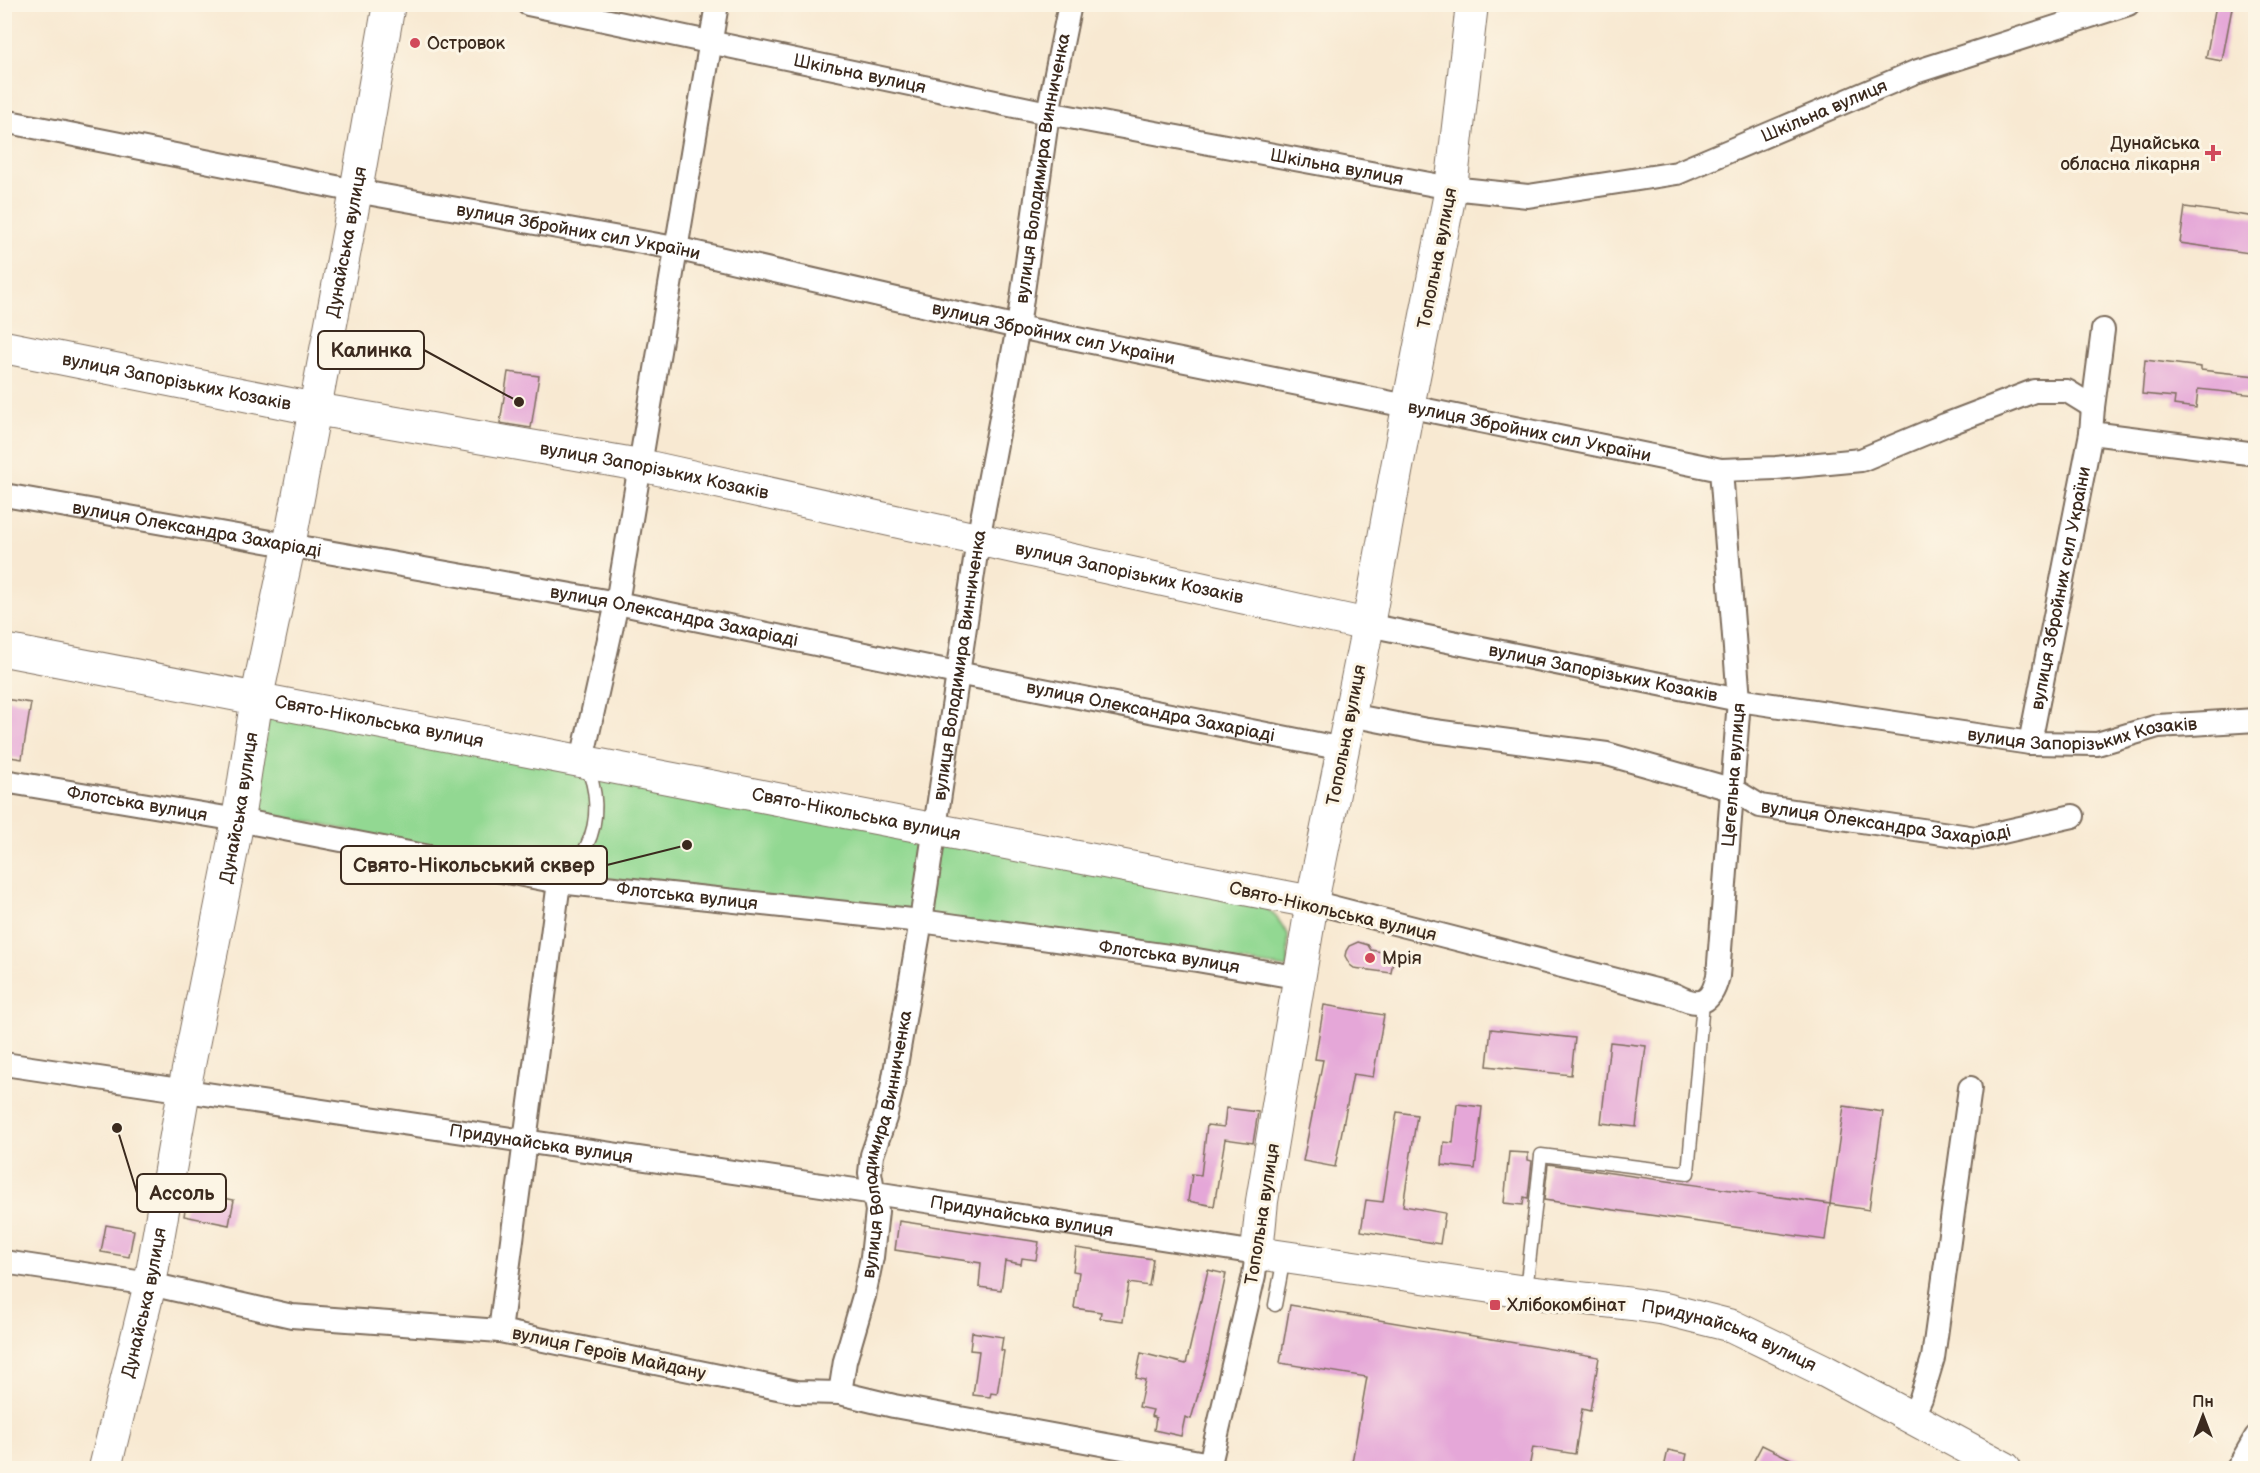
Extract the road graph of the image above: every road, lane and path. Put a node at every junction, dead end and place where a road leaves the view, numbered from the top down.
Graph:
1 (388, 4) edge
2 (528, 4) edge
3 (717, 4) edge
4 (1070, 4) edge
5 (1472, 4) edge
6 (2128, 4) edge
7 (711, 44) junction
8 (1048, 113) junction
9 (4, 121) edge
10 (1451, 188) junction
11 (356, 191) junction
12 (675, 248) junction
13 (1018, 327) junction
14 (2103, 330) dead end
15 (4, 347) edge
16 (1408, 407) junction
17 (2092, 407) junction
18 (315, 409) junction
19 (2091, 433) junction
20 (2256, 454) edge
21 (640, 465) junction
22 (1721, 470) junction
23 (4, 495) edge
24 (978, 540) junction
25 (289, 546) junction
26 (617, 603) junction
27 (1368, 625) junction
28 (4, 650) edge
29 (957, 673) junction
30 (257, 697) junction
31 (1739, 700) junction
32 (1350, 715) junction
33 (2256, 720) edge
34 (2030, 743) junction
35 (1343, 749) junction
36 (582, 760) junction
37 (4, 781) edge
38 (1734, 790) junction
39 (2073, 816) dead end
40 (238, 820) junction
41 (934, 830) junction
42 (559, 882) junction
43 (1312, 902) junction
44 (921, 921) junction
45 (1301, 978) junction
46 (1703, 1002) junction
47 (4, 1064) edge
48 (1970, 1088) dead end
49 (184, 1090) junction
50 (526, 1142) junction
51 (875, 1193) junction
52 (1270, 1256) junction
53 (4, 1262) edge
54 (150, 1284) junction
55 (1526, 1292) junction
56 (1275, 1305) dead end
57 (500, 1331) junction
58 (840, 1393) junction
59 (1912, 1418) junction
60 (2256, 1437) edge
61 (1209, 1466) edge
62 (105, 1468) edge
63 (2005, 1468) edge
64 (2238, 1468) edge

1 - 11 main road, Дунайська вулиця
2 - 7 street, Шкільна вулиця
3 - 7 street
4 - 8 street, вулиця Володимира Винниченка
5 - 10 main road, Топольна вулиця
6 - 10 street, Шкільна вулиця
7 - 8 street, Шкільна вулиця
7 - 12 street
8 - 10 street, Шкільна вулиця
8 - 13 street, вулиця Володимира Винниченка
9 - 11 street, вулиця Збройних сил України
10 - 16 main road, Топольна вулиця
11 - 12 street, вулиця Збройних сил України
11 - 18 main road, Дунайська вулиця
12 - 13 street, вулиця Збройних сил України
12 - 21 street
13 - 16 street, вулиця Збройних сил України
13 - 24 street, вулиця Володимира Винниченка
14 - 17 street, вулиця Збройних сил України
15 - 18 main road, вулиця Запорізьких Козаків
16 - 22 street, вулиця Збройних сил України
16 - 27 main road, Топольна вулиця
17 - 19 street, вулиця Збройних сил України
17 - 22 street, вулиця Збройних сил України
18 - 21 main road, вулиця Запорізьких Козаків
18 - 25 main road, Дунайська вулиця
19 - 20 street
19 - 34 street, вулиця Збройних сил України
21 - 24 main road, вулиця Запорізьких Козаків
21 - 26 street
22 - 31 street, Цегельна вулиця
23 - 25 street, вулиця Олександра Захаріаді
24 - 27 main road, вулиця Запорізьких Козаків
24 - 29 street, вулиця Володимира Винниченка
25 - 26 street, вулиця Олександра Захаріаді
25 - 30 main road, Дунайська вулиця
26 - 29 street, вулиця Олександра Захаріаді
26 - 36 street
27 - 31 street, вулиця Запорізьких Козаків
27 - 32 main road, Топольна вулиця
28 - 30 main road, Свято-Нікольська вулиця
29 - 35 street, вулиця Олександра Захаріаді
29 - 41 street, вулиця Володимира Винниченка
30 - 36 main road, Свято-Нікольська вулиця
30 - 40 main road, Дунайська вулиця
31 - 34 street, вулиця Запорізьких Козаків
31 - 38 street, Цегельна вулиця
32 - 35 main road, Топольна вулиця
32 - 38 street, вулиця Олександра Захаріаді
33 - 34 street, вулиця Запорізьких Козаків
35 - 43 main road, Топольна вулиця
36 - 41 main road, Свято-Нікольська вулиця
36 - 42 lane
37 - 40 street, Флотська вулиця
38 - 39 street, вулиця Олександра Захаріаді
38 - 46 street, Цегельна вулиця
40 - 42 street, Флотська вулиця
40 - 49 main road, Дунайська вулиця
41 - 43 main road, Свято-Нікольська вулиця
41 - 44 street, вулиця Володимира Винниченка
42 - 44 street, Флотська вулиця
42 - 50 street
43 - 45 main road, Топольна вулиця
43 - 46 street, Свято-Нікольська вулиця
44 - 45 street, Флотська вулиця
44 - 51 street, вулиця Володимира Винниченка
45 - 52 main road, Топольна вулиця
46 - 55 lane
47 - 49 street, Придунайська вулиця
48 - 59 street
49 - 50 street, Придунайська вулиця
49 - 54 main road, Дунайська вулиця
50 - 51 street, Придунайська вулиця
50 - 57 street
51 - 52 street, Придунайська вулиця
51 - 58 street, вулиця Володимира Винниченка
52 - 55 main road, Придунайська вулиця
52 - 56 lane
52 - 61 street, Топольна вулиця
53 - 54 street, вулиця Героїв Майдану
54 - 57 street, вулиця Героїв Майдану
54 - 62 main road, Дунайська вулиця
55 - 59 main road, Придунайська вулиця
57 - 58 street, вулиця Героїв Майдану
58 - 61 street, вулиця Героїв Майдану
59 - 63 main road, Придунайська вулиця
60 - 64 street

